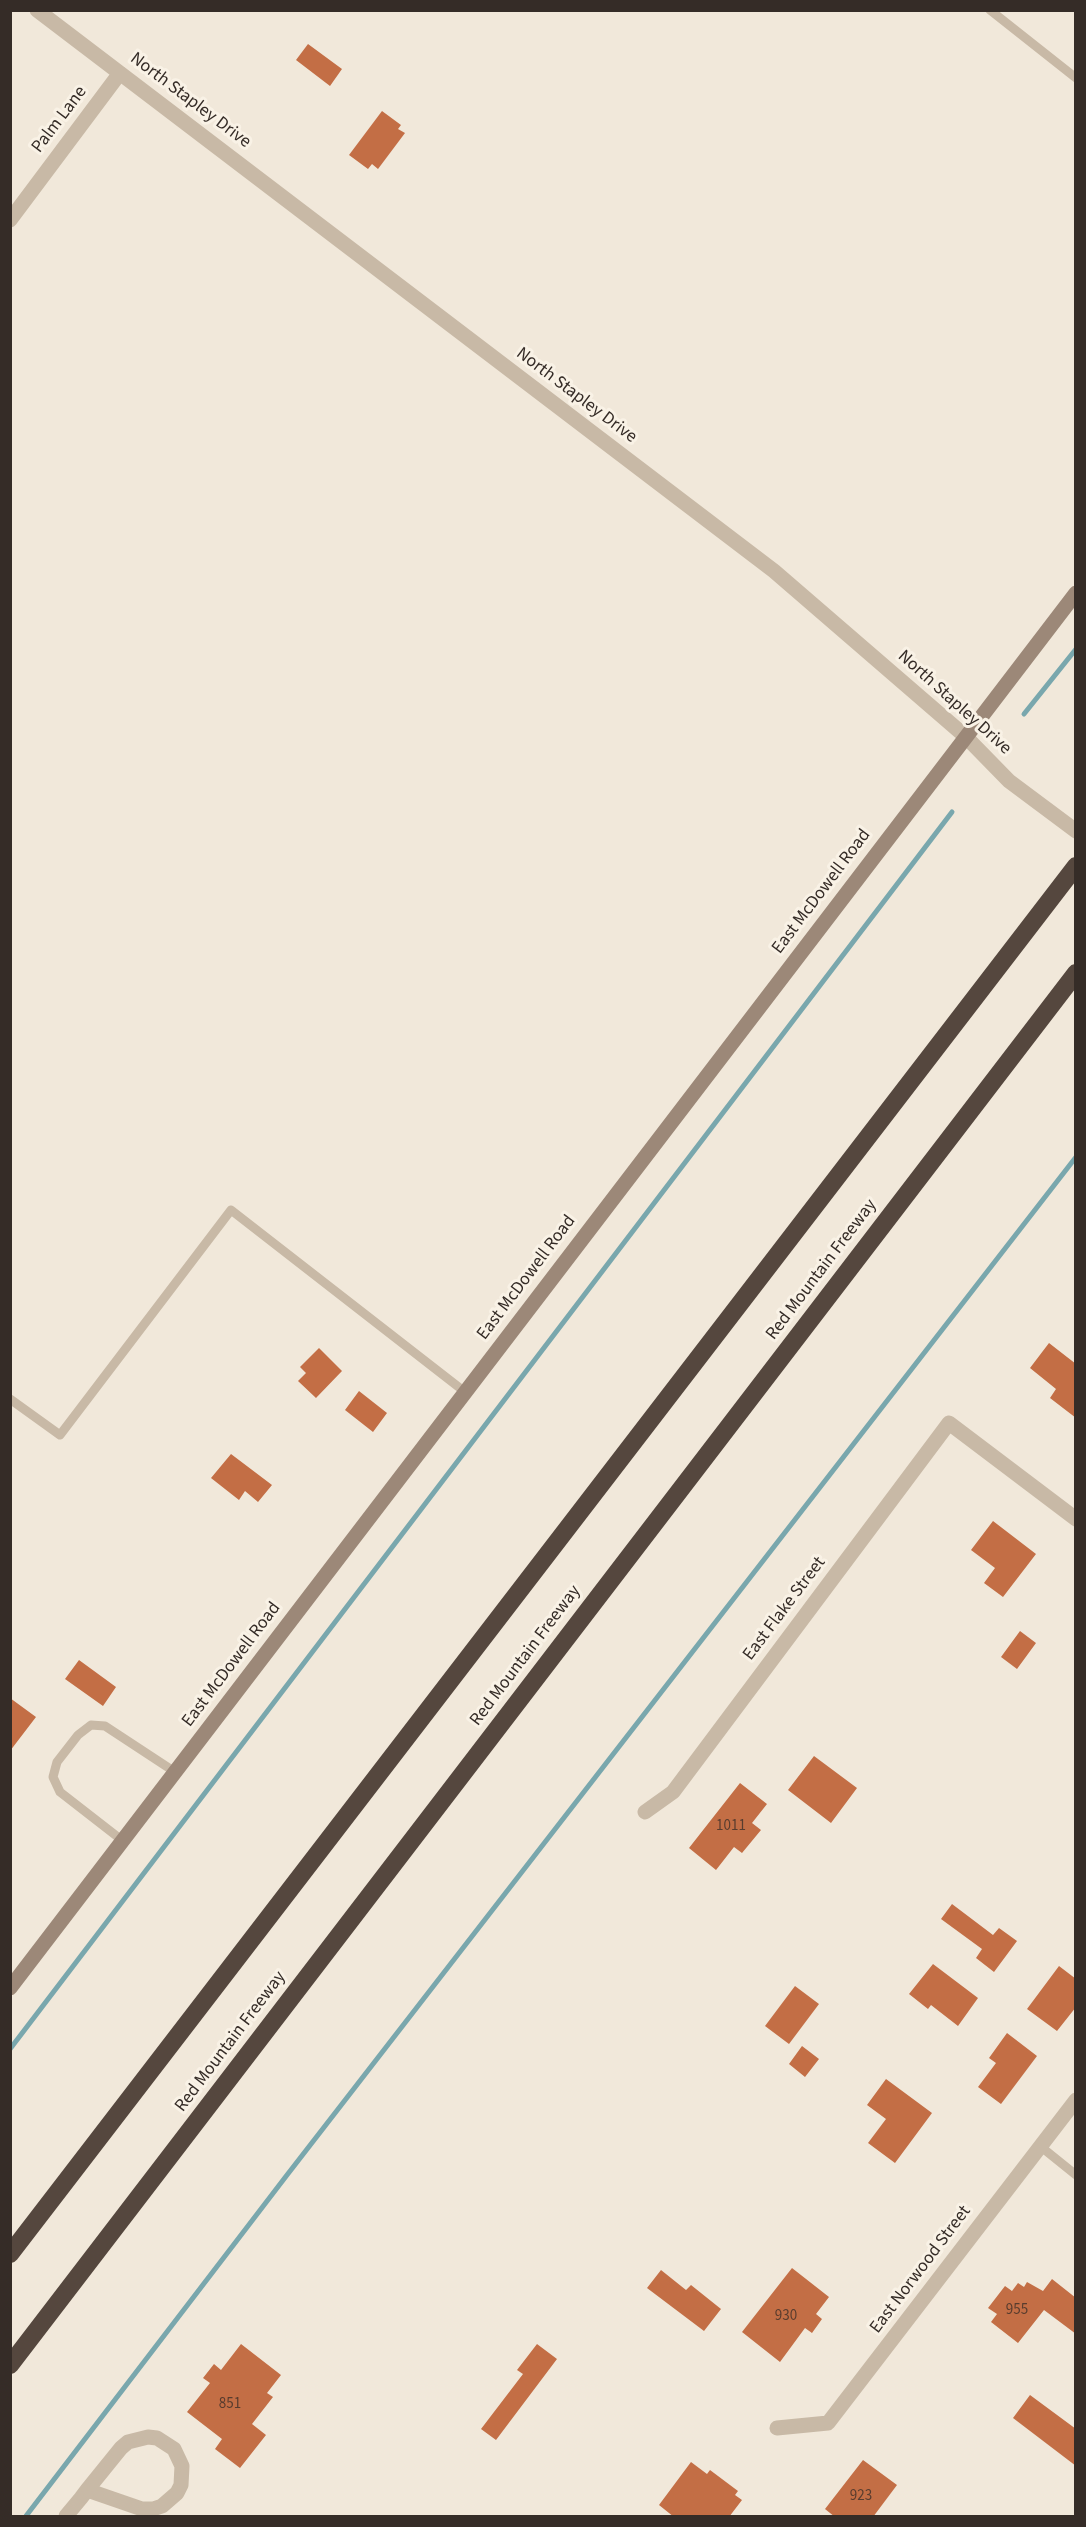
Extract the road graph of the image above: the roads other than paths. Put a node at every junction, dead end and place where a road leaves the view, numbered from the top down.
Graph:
1 (37, 10) edge
2 (990, 10) edge
3 (120, 73) junction
4 (1076, 78) edge
5 (10, 220) edge
6 (1076, 593) edge
7 (965, 736) junction
8 (1076, 831) edge
9 (1076, 866) edge
10 (1076, 973) edge
11 (465, 1392) junction
12 (10, 1399) edge
13 (1076, 1519) edge
14 (175, 1772) junction
15 (645, 1812) dead end
16 (123, 1841) junction
17 (10, 1988) edge
18 (1076, 2100) edge
19 (1040, 2146) junction
20 (1076, 2175) edge
21 (10, 2254) edge
22 (10, 2365) edge
23 (777, 2428) dead end
24 (87, 2490) junction
25 (66, 2517) edge

1 - 3 street, North Stapley Drive
2 - 4 lane
3 - 5 street, Palm Lane
3 - 7 street, North Stapley Drive
6 - 7 street, East McDowell Road
7 - 8 street, North Stapley Drive
7 - 11 street, East McDowell Road
9 - 21 highway
10 - 22 highway, Red Mountain Freeway
11 - 12 lane
11 - 14 street, East McDowell Road
13 - 15 street, East Flake Street
14 - 16 street, East McDowell Road
14 - 16 lane
16 - 17 street, East McDowell Road
18 - 19 street, East Norwood Street
19 - 20 lane
19 - 23 street, East Norwood Street
24 - 24 street
24 - 25 street

